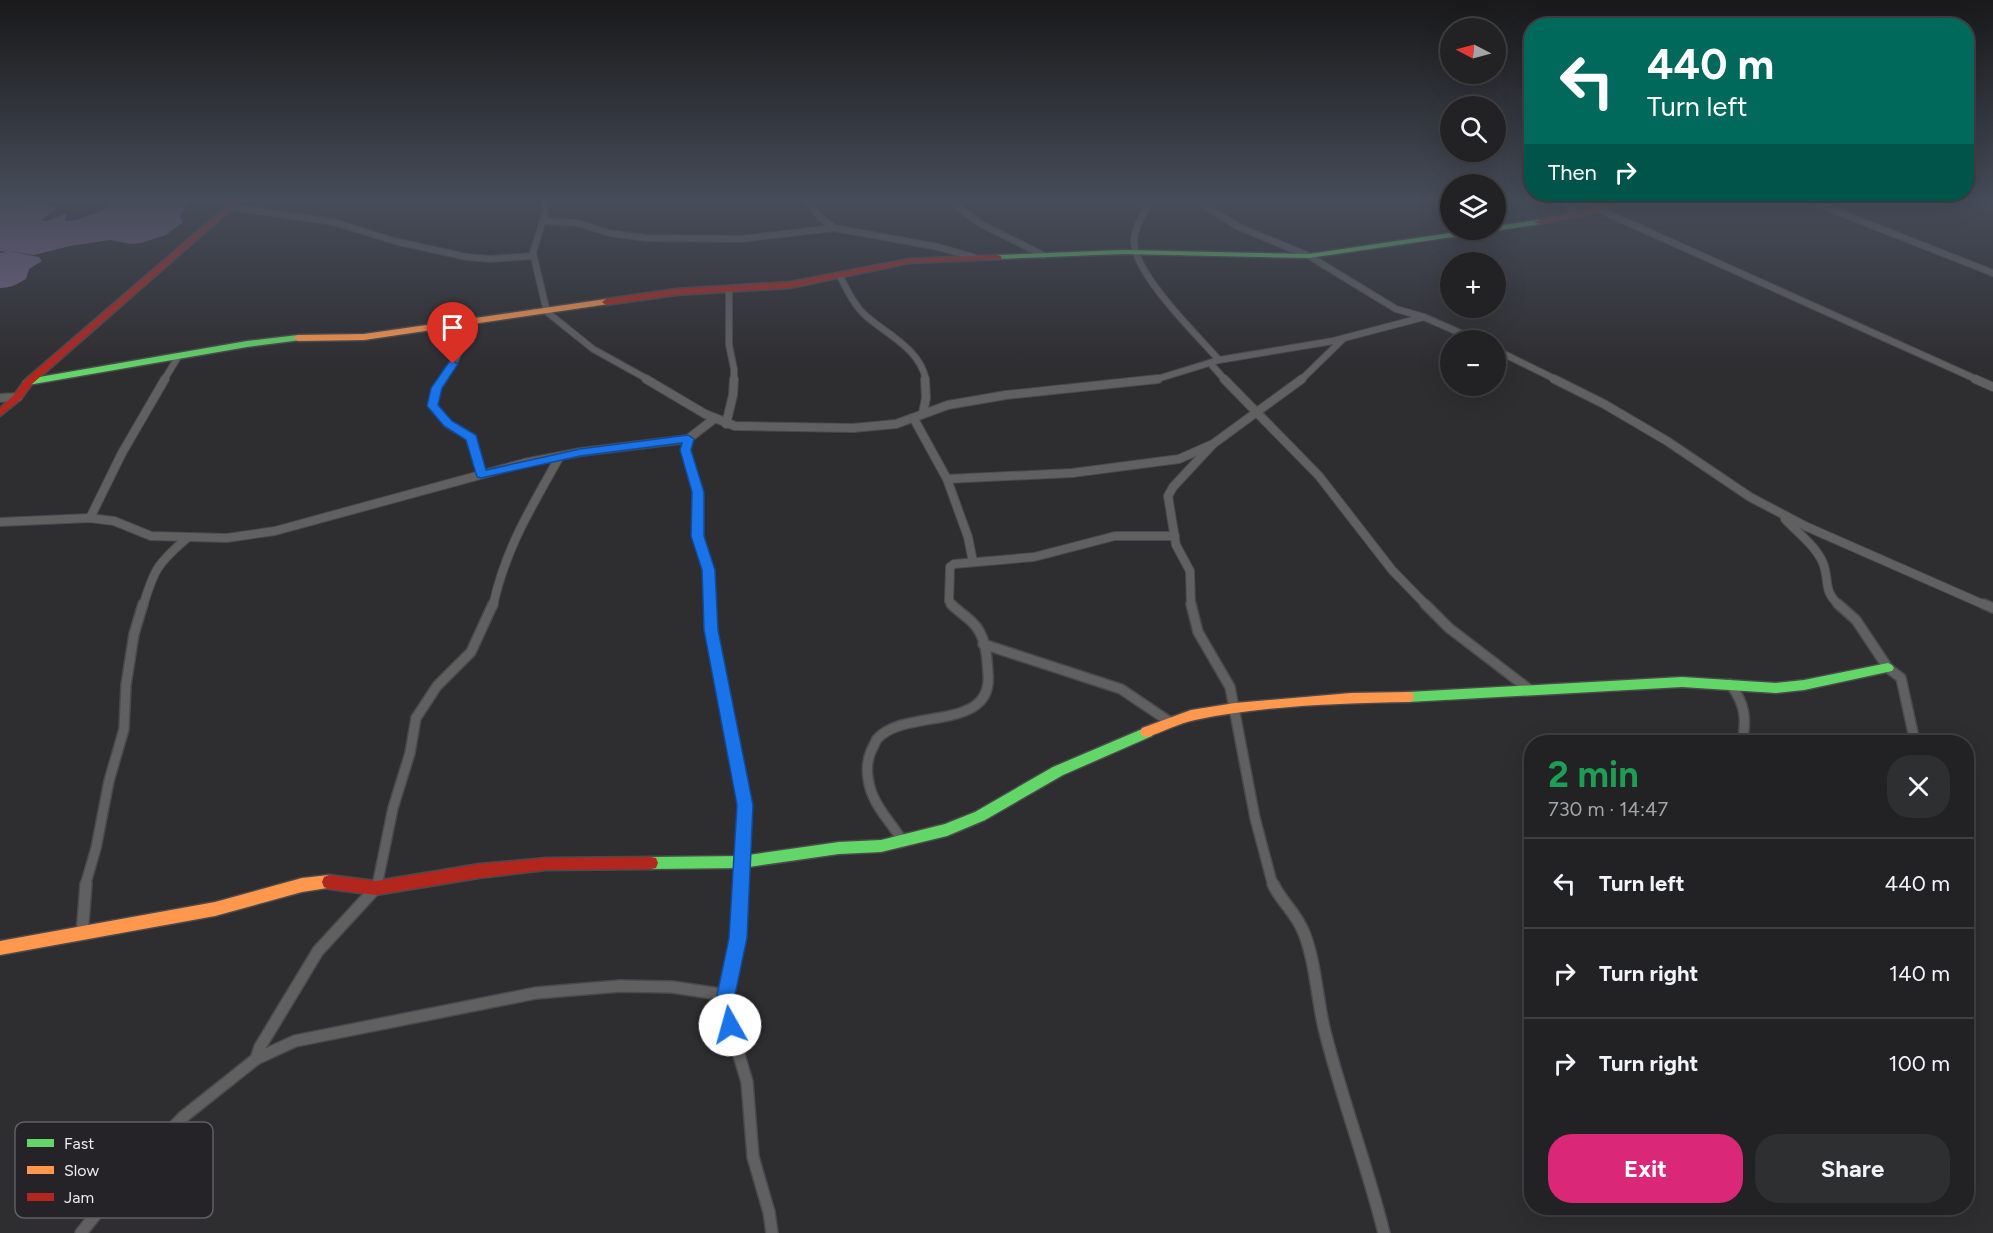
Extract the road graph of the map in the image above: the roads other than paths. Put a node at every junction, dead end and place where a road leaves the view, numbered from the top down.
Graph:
1 (533, 256) edge
2 (173, 257) edge
3 (471, 257) edge
4 (518, 257) edge
5 (973, 257) joint
6 (989, 257) edge
7 (1138, 257) edge
8 (1310, 257) edge
9 (1703, 257) edge
10 (1952, 257) edge
11 (1993, 273) edge
12 (840, 276) junction
13 (729, 290) junction
14 (547, 312) junction
15 (1424, 317) junction
16 (473, 321) junction
17 (1453, 330) edge
18 (1343, 338) junction
19 (1506, 355) edge
20 (178, 357) junction
21 (1219, 360) junction
22 (1210, 363) junction
23 (28, 382) junction
24 (1993, 387) edge
25 (18, 397) junction
26 (0, 398) edge
27 (1257, 412) junction
28 (0, 413) edge
29 (924, 413) junction
30 (714, 419) junction
31 (914, 419) junction
32 (726, 424) junction
33 (688, 439) junction
34 (1213, 444) junction
35 (560, 456) junction
36 (481, 474) junction
37 (947, 479) junction
38 (1776, 511) junction
39 (90, 518) junction
40 (0, 522) edge
41 (1175, 536) junction
42 (186, 539) junction
43 (973, 562) junction
44 (1993, 608) edge
45 (983, 644) junction
46 (1888, 668) junction
47 (1730, 684) junction
48 (1530, 690) junction
49 (1235, 708) junction
50 (1170, 722) junction
51 (1743, 735) edge
52 (1914, 735) edge
53 (903, 842) junction
54 (742, 862) junction
55 (376, 888) junction
56 (82, 934) junction
57 (0, 948) edge
58 (726, 995) junction
59 (256, 1059) junction
60 (178, 1122) edge
61 (93, 1218) edge
62 (81, 1233) edge
63 (772, 1233) edge
64 (1384, 1233) edge

1 - 14 street
2 - 23 street
3 - 4 street
5 - 6 street
5 - 12 street
7 - 21 street
8 - 15 street
9 - 24 street
10 - 11 street
12 - 13 street
12 - 29 street
13 - 14 street
13 - 32 street
14 - 16 street
14 - 30 street
15 - 17 street
15 - 18 street
16 - 20 street
16 - 36 street
18 - 21 street
18 - 27 street
19 - 38 street
20 - 23 street
20 - 39 street
21 - 22 street
22 - 27 street
22 - 29 street
23 - 25 street
25 - 26 street
25 - 28 street
27 - 34 street
27 - 48 street
29 - 31 street
30 - 32 street
30 - 33 street
31 - 32 street
31 - 37 street
33 - 35 street
33 - 54 street
34 - 37 street
34 - 41 street
35 - 36 street
35 - 55 street
36 - 42 street
37 - 43 street
38 - 44 street
38 - 46 street
39 - 40 street
39 - 42 street
41 - 43 street
41 - 49 street
42 - 56 street
43 - 45 street
45 - 50 street
45 - 53 street
46 - 47 street
46 - 52 street
47 - 48 street
47 - 51 street
48 - 49 street
49 - 50 street
49 - 64 street
50 - 53 street
53 - 54 street
54 - 55 street
54 - 58 street
55 - 56 street
55 - 59 street
56 - 57 street
58 - 59 street
58 - 63 street
59 - 60 street
61 - 62 street

